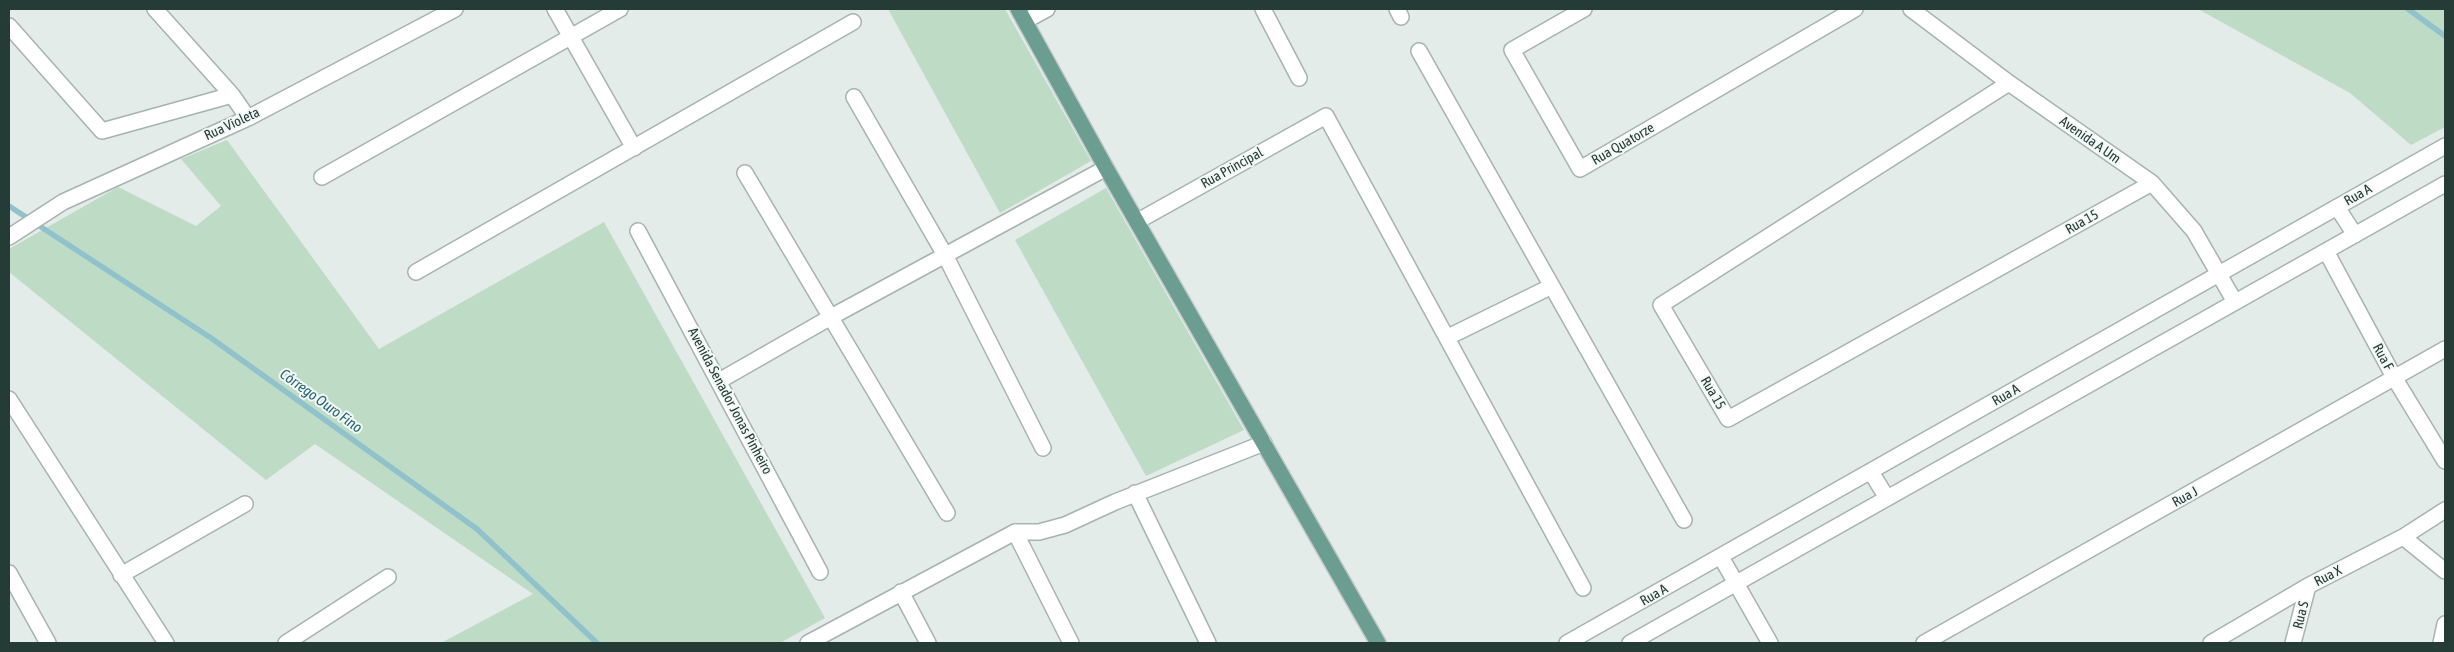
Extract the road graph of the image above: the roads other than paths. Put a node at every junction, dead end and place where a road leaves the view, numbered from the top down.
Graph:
1 (155, 9) edge
2 (454, 9) edge
3 (555, 9) edge
4 (620, 9) edge
5 (1047, 9) edge
6 (1264, 9) edge
7 (1584, 9) edge
8 (1855, 9) edge
9 (1911, 9) edge
10 (1022, 15) edge
11 (853, 22) dead end
12 (9, 26) edge
13 (570, 37) junction
14 (1419, 51) dead end
15 (1298, 78) dead end
16 (2009, 83) junction
17 (232, 95) junction
18 (854, 97) dead end
19 (248, 118) junction
20 (2445, 146) edge
21 (634, 148) junction
22 (1106, 168) junction
23 (745, 172) dead end
24 (322, 177) dead end
25 (2152, 183) junction
26 (2445, 184) edge
27 (2337, 207) junction
28 (1138, 221) junction
29 (638, 231) dead end
30 (2355, 235) junction
31 (9, 237) edge
32 (2326, 251) junction
33 (945, 255) junction
34 (416, 272) dead end
35 (2219, 274) junction
36 (1552, 286) junction
37 (2235, 302) junction
38 (831, 317) junction
39 (1448, 337) junction
40 (2445, 349) edge
41 (2395, 379) junction
42 (720, 381) junction
43 (9, 399) edge
44 (1264, 443) junction
45 (1043, 448) dead end
46 (2445, 461) edge
47 (1871, 472) junction
48 (1135, 494) junction
49 (1887, 498) junction
50 (245, 504) dead end
51 (2445, 510) edge
52 (947, 513) dead end
53 (1684, 520) dead end
54 (1015, 532) junction
55 (2403, 537) junction
56 (1722, 557) junction
57 (2445, 571) edge
58 (820, 572) dead end
59 (9, 573) edge
60 (121, 575) junction
61 (388, 577) dead end
62 (1736, 583) junction
63 (2308, 586) junction
64 (1583, 588) dead end
65 (901, 592) junction
66 (2445, 624) edge
67 (48, 643) edge
68 (166, 643) edge
69 (286, 643) edge
70 (808, 643) edge
71 (928, 643) edge
72 (1071, 643) edge
73 (1208, 643) edge
74 (1378, 643) edge
75 (1566, 643) edge
76 (1630, 643) edge
77 (1770, 643) edge
78 (1924, 643) edge
79 (2211, 643) edge
80 (2293, 643) edge
81 (2440, 643) edge

1 - 17 street
2 - 19 street, Rua Violeta
3 - 13 street
4 - 13 street
5 - 10 street
6 - 15 street
7 - 8 street, Rua Quatorze
9 - 16 street, Avenida A Um
10 - 22 main road
11 - 21 street
12 - 17 street
13 - 21 street
13 - 24 street
14 - 36 street
16 - 25 street, Avenida A Um
16 - 25 street, Rua 15
17 - 19 street
18 - 33 street
19 - 31 street, Rua Violeta
20 - 27 street, Rua A
21 - 34 street
22 - 28 main road
22 - 33 street
23 - 38 street
25 - 35 street, Avenida A Um
26 - 30 street
27 - 30 street
27 - 35 street, Rua A
28 - 39 street, Rua Principal
28 - 44 main road
29 - 42 street, Avenida Senador Jonas Pinheiro
30 - 32 street
32 - 37 street
32 - 41 street, Rua F
33 - 38 street
33 - 45 street
35 - 37 street, Avenida A Um
35 - 47 street, Rua A
36 - 39 street
36 - 53 street
37 - 49 street
38 - 42 street
38 - 52 street
39 - 64 street
40 - 41 street, Rua J
41 - 46 street, Rua F
41 - 78 street, Rua J
42 - 58 street, Avenida Senador Jonas Pinheiro
43 - 60 street
44 - 48 street
44 - 74 main road
47 - 49 street
47 - 56 street, Rua A
48 - 54 street
48 - 73 street
49 - 62 street
50 - 60 street
51 - 55 street, Rua X
54 - 65 street
54 - 72 street
55 - 57 street
55 - 63 street, Rua X
56 - 62 street
56 - 75 street, Rua A
59 - 67 street
60 - 68 street
61 - 69 street
62 - 76 street
62 - 77 street
63 - 79 street, Rua X
63 - 80 street, Rua S
65 - 70 street
65 - 71 street
66 - 81 street

